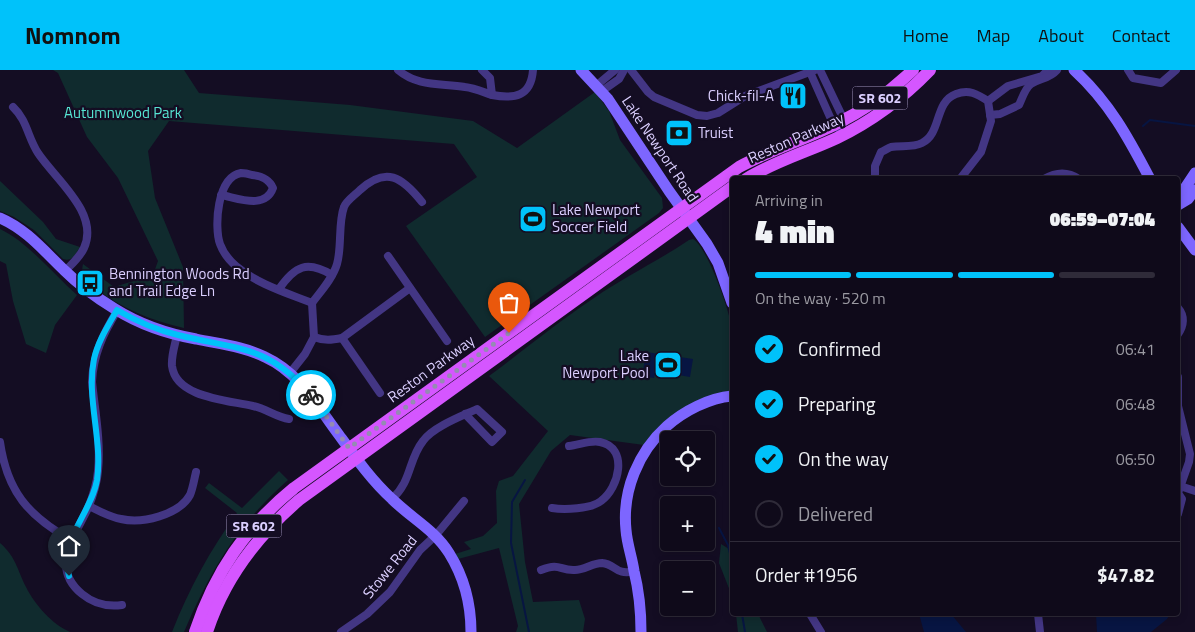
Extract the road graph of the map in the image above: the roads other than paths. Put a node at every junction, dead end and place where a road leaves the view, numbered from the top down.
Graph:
1 (398, 70) edge
2 (482, 70) edge
3 (533, 70) edge
4 (582, 70) edge
5 (615, 70) edge
6 (624, 70) edge
7 (631, 70) edge
8 (820, 70) edge
9 (912, 70) edge
10 (930, 70) edge
11 (1048, 70) edge
12 (1057, 70) edge
13 (1074, 70) edge
14 (1128, 70) edge
15 (1176, 70) edge
16 (812, 71) edge
17 (599, 88) junction
18 (492, 94) junction
19 (988, 101) junction
20 (13, 107) dead end
21 (990, 115) junction
22 (839, 123) junction
23 (848, 133) junction
24 (1195, 173) edge
25 (752, 176) edge
26 (875, 176) edge
27 (962, 176) edge
28 (1049, 176) edge
29 (1071, 176) edge
30 (1148, 176) edge
31 (730, 188) edge
32 (1195, 190) edge
33 (1180, 193) edge
34 (221, 195) junction
35 (422, 202) dead end
36 (1180, 204) edge
37 (685, 213) junction
38 (0, 218) edge
39 (1180, 230) edge
40 (1195, 250) edge
41 (388, 256) dead end
42 (65, 271) junction
43 (332, 275) junction
44 (410, 288) junction
45 (279, 290) junction
46 (730, 298) edge
47 (312, 303) junction
48 (117, 310) junction
49 (1180, 311) edge
50 (1180, 331) edge
51 (177, 335) junction
52 (314, 336) junction
53 (342, 338) junction
54 (447, 341) dead end
55 (290, 373) junction
56 (380, 393) dead end
57 (730, 396) edge
58 (1180, 413) edge
59 (466, 414) junction
60 (289, 419) dead end
61 (0, 442) edge
62 (569, 446) dead end
63 (353, 453) junction
64 (196, 472) dead end
65 (616, 480) junction
66 (630, 485) junction
67 (1180, 486) edge
68 (1180, 489) edge
69 (1195, 491) edge
70 (1180, 492) edge
71 (392, 499) junction
72 (464, 500) dead end
73 (89, 506) junction
74 (1180, 506) edge
75 (552, 508) dead end
76 (436, 535) junction
77 (71, 540) junction
78 (541, 570) dead end
79 (634, 571) junction
80 (122, 605) dead end
81 (811, 616) edge
82 (1038, 616) edge
83 (195, 632) edge
84 (207, 632) edge
85 (341, 632) edge
86 (471, 632) edge
87 (641, 632) edge
88 (821, 632) edge
89 (1040, 632) edge

1 - 18 street
2 - 18 street
3 - 18 street
4 - 17 street, Lake Newport Road
5 - 17 street
6 - 17 street
7 - 16 street
8 - 22 street
9 - 22 main road, Reston Parkway / SR 602
10 - 23 main road, Reston Parkway / SR 602
11 - 19 street
12 - 21 street
13 - 30 street
14 - 15 street
16 - 22 street
17 - 37 street, Lake Newport Road
19 - 21 street
19 - 26 street
20 - 42 street
21 - 27 street
22 - 23 street
22 - 37 main road, Reston Parkway / SR 602
23 - 25 main road, Reston Parkway / SR 602
24 - 33 street
28 - 29 street
31 - 37 main road, Reston Parkway / SR 602
32 - 36 street
34 - 34 street
34 - 45 street
35 - 43 street
37 - 46 street, Lake Newport Road
37 - 63 main road, Reston Parkway / SR 602
38 - 42 street
39 - 40 street
41 - 44 street
42 - 48 street
43 - 45 street
43 - 47 street
44 - 53 street
44 - 54 street
45 - 47 street
47 - 52 street
48 - 51 street
48 - 73 street
49 - 50 street
51 - 55 street
51 - 60 street
52 - 53 street
52 - 55 street
53 - 56 street
55 - 63 street
57 - 66 street
58 - 67 street
59 - 59 street
59 - 71 street
61 - 77 street
62 - 65 street
63 - 71 street
63 - 83 main road, Reston Parkway / SR 602
63 - 84 main road, Reston Parkway / SR 602
64 - 73 street
65 - 66 street
65 - 75 street
66 - 79 street
68 - 69 street
70 - 74 street
71 - 76 street
72 - 76 street, Stowe Road
73 - 77 street
76 - 85 street, Stowe Road
76 - 86 street
77 - 80 street
78 - 79 street
79 - 87 street
81 - 88 street
82 - 89 street

